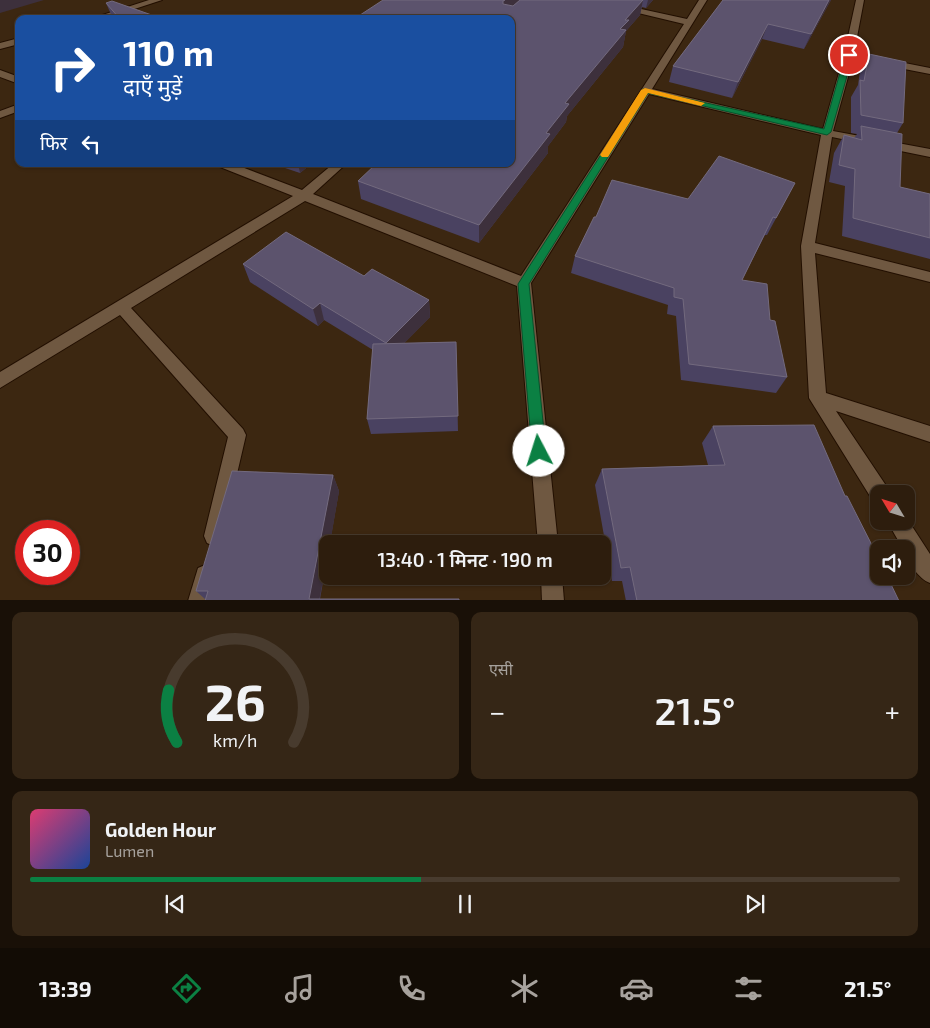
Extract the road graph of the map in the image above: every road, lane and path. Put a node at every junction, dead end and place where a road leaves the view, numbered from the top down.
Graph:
1 (158, 0) edge
2 (588, 0) edge
3 (703, 0) edge
4 (860, 0) edge
5 (132, 8) junction
6 (146, 13) edge
7 (108, 15) edge
8 (688, 22) junction
9 (15, 42) edge
10 (0, 46) edge
11 (849, 55) junction
12 (930, 71) edge
13 (0, 73) edge
14 (15, 79) edge
15 (645, 90) junction
16 (15, 109) edge
17 (0, 115) edge
18 (827, 132) junction
19 (930, 153) edge
20 (231, 167) edge
21 (337, 167) edge
22 (303, 196) junction
23 (808, 246) junction
24 (930, 277) edge
25 (524, 284) junction
26 (121, 307) junction
27 (0, 381) edge
28 (818, 398) junction
29 (930, 434) edge
30 (874, 485) edge
31 (903, 530) edge
32 (547, 535) edge
33 (930, 573) edge
34 (552, 585) edge
35 (199, 600) edge
36 (553, 600) edge

1 - 5 street
2 - 8 street
3 - 8 street
4 - 11 street
5 - 6 street
5 - 7 street
8 - 15 street
9 - 10 street
11 - 12 street
11 - 18 street
13 - 14 street
15 - 18 street
15 - 25 street
16 - 17 street
18 - 19 street
18 - 23 street
20 - 22 street
21 - 22 street
22 - 25 street
22 - 26 street
23 - 24 street
23 - 28 street
25 - 32 street
26 - 27 street
26 - 35 street
28 - 29 street
28 - 30 street
31 - 33 street
34 - 36 street

